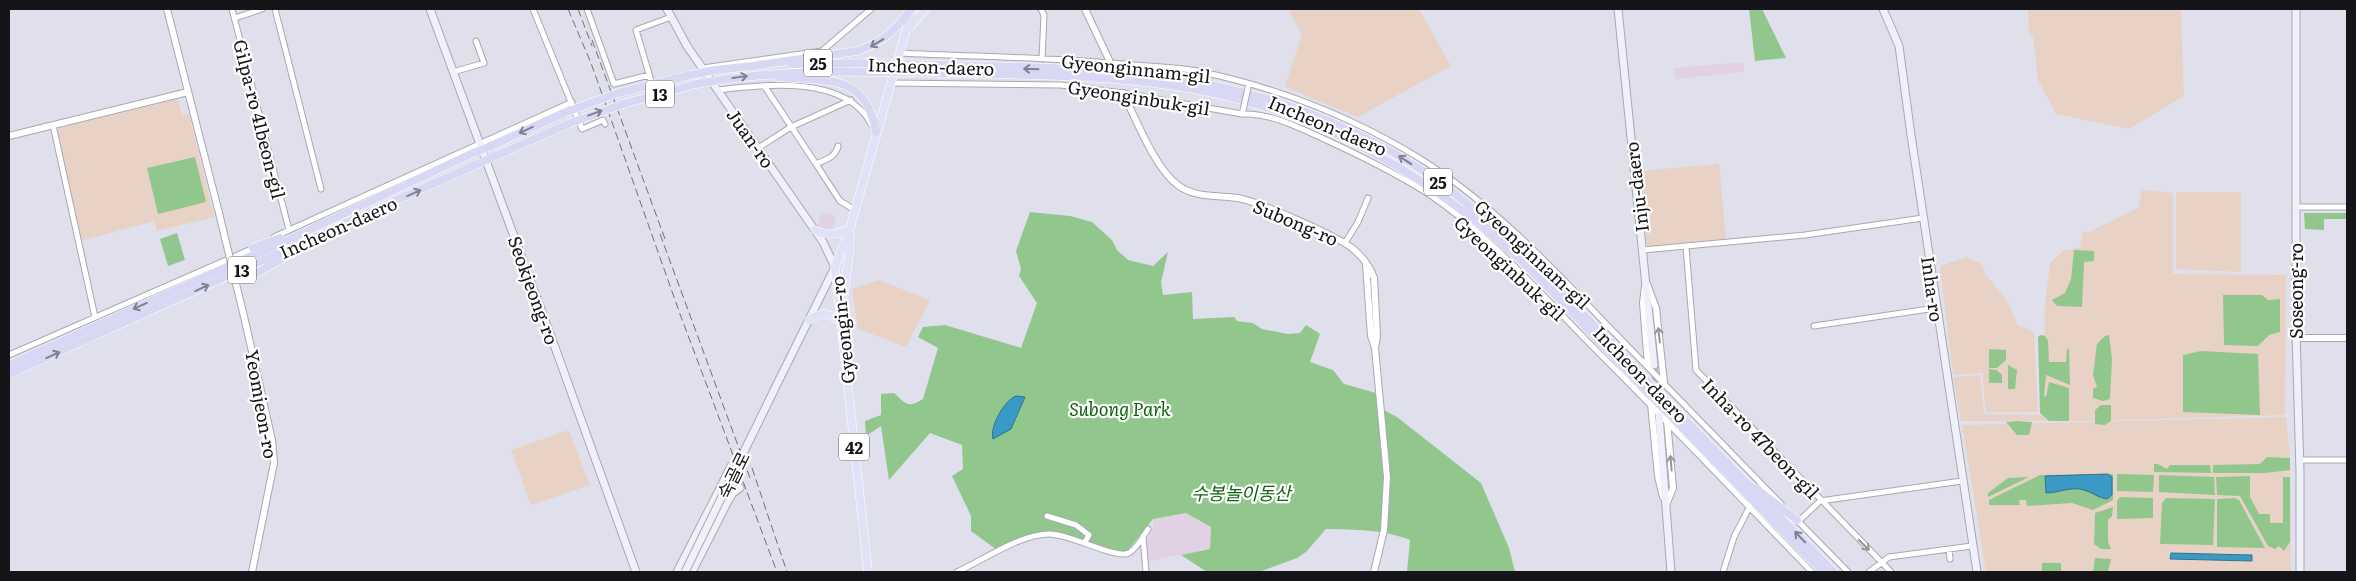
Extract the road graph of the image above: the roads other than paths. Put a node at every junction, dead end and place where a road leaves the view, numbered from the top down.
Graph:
1 (167, 9) edge
2 (232, 9) edge
3 (262, 9) edge
4 (275, 9) edge
5 (430, 9) edge
6 (533, 9) edge
7 (587, 9) edge
8 (667, 9) edge
9 (871, 9) edge
10 (912, 9) edge
11 (925, 9) edge
12 (1041, 9) edge
13 (1085, 9) edge
14 (1618, 9) edge
15 (1883, 9) edge
16 (2296, 9) edge
17 (672, 17) junction
18 (234, 18) junction
19 (906, 32) junction
20 (476, 41) dead end
21 (899, 54) junction
22 (1042, 59) junction
23 (1110, 62) junction
24 (758, 65) junction
25 (703, 68) junction
26 (904, 68) junction
27 (453, 72) junction
28 (759, 74) junction
29 (649, 75) junction
30 (891, 83) junction
31 (652, 84) junction
32 (765, 87) junction
33 (1249, 87) junction
34 (718, 90) junction
35 (188, 92) junction
36 (1123, 92) junction
37 (851, 100) junction
38 (572, 102) junction
39 (1242, 112) junction
40 (605, 124) dead end
41 (53, 125) junction
42 (791, 127) junction
43 (876, 132) junction
44 (9, 136) edge
45 (480, 143) junction
46 (838, 146) dead end
47 (758, 148) junction
48 (816, 164) junction
49 (321, 189) dead end
50 (1368, 198) dead end
51 (2347, 206) edge
52 (2295, 207) junction
53 (855, 210) junction
54 (340, 216) junction
55 (1923, 218) junction
56 (343, 225) junction
57 (850, 228) junction
58 (288, 230) junction
59 (815, 230) junction
60 (1345, 243) junction
61 (1686, 247) junction
62 (253, 248) junction
63 (1644, 250) junction
64 (835, 267) junction
65 (255, 274) dead end
66 (1646, 283) junction
67 (1936, 308) junction
68 (95, 317) junction
69 (809, 320) junction
70 (840, 322) junction
71 (1814, 326) dead end
72 (2296, 338) junction
73 (2347, 338) edge
74 (9, 355) edge
75 (9, 365) edge
76 (1651, 366) junction
77 (9, 374) edge
78 (1664, 383) junction
79 (1651, 404) junction
80 (1659, 416) dead end
81 (1667, 420) junction
82 (2300, 460) junction
83 (2347, 460) edge
84 (731, 466) dead end
85 (1962, 481) junction
86 (1747, 483) junction
87 (740, 488) dead end
88 (716, 496) junction
89 (1820, 501) junction
90 (727, 503) junction
91 (1666, 505) junction
92 (1750, 507) junction
93 (1047, 516) dead end
94 (1797, 521) junction
95 (1148, 529) dead end
96 (1143, 536) junction
97 (1085, 542) junction
98 (1972, 546) junction
99 (1950, 549) junction
100 (1950, 559) dead end
101 (1880, 562) junction
102 (252, 572) edge
103 (636, 572) edge
104 (677, 572) edge
105 (685, 572) edge
106 (692, 572) edge
107 (868, 572) edge
108 (957, 572) edge
109 (1146, 572) edge
110 (1374, 572) edge
111 (1671, 572) edge
112 (1723, 572) edge
113 (1812, 572) edge
114 (1823, 572) edge
115 (1834, 572) edge
116 (1848, 572) edge
117 (1869, 572) edge
118 (1891, 572) edge
119 (1977, 572) edge
120 (2300, 572) edge

1 - 35 street
2 - 18 street, Gilpa-ro 41beon-gil
3 - 18 street
4 - 49 street
5 - 27 main road, Seokjeong-ro
6 - 38 street
7 - 29 street
8 - 17 main road, Juan-ro
9 - 25 street
10 - 19 main road, Gyeongin-ro / 42
10 -> 24 highway
11 - 19 main road
12 - 22 street
13 - 23 street
14 - 63 main road, Inju-daero
15 - 55 main road, Inha-ro
16 - 52 main road, Soseong-ro
17 - 25 main road, Juan-ro
17 - 29 street
18 - 58 street, Gilpa-ro 41beon-gil
19 - 21 main road, Gyeongin-ro / 42
20 - 27 street
21 - 22 street, Gyeonginnam-gil
21 - 30 main road, Gyeongin-ro / 42
22 - 23 street, Gyeonginnam-gil
23 - 33 street, Gyeonginnam-gil
24 - 26 highway, Incheon-daero / 25, bridge
24 - 31 highway, Incheon-daero / 13, bridge
25 - 34 main road, Juan-ro
26 - 28 highway, Incheon-daero / 25, bridge
86 -> 26 highway, Incheon-daero / 25
26 - 114 highway, Incheon-daero / 25
27 - 45 main road, Seokjeong-ro
28 - 43 highway
56 -> 28 highway, Incheon-daero / 13, bridge
29 - 31 street
30 - 36 street, Gyeonginbuk-gil
30 - 43 main road, Gyeongin-ro / 42
31 -> 54 highway, Incheon-daero / 13, bridge
32 - 34 street
32 - 37 street
32 - 42 street
33 - 39 street, bridge
33 - 76 street, Gyeonginnam-gil
34 - 47 main road, Juan-ro
35 - 41 street
35 - 102 street, Yeomjeon-ro, bridge
36 - 39 street, Gyeonginbuk-gil
36 - 60 street, Subong-ro
37 - 42 street
37 - 43 street
38 - 40 street
38 - 45 street
39 - 79 street, Gyeonginbuk-gil
41 - 44 street
41 - 68 street
42 - 47 street
42 - 48 street
43 - 53 main road, Gyeongin-ro / 42
45 - 58 street
45 - 103 main road, Seokjeong-ro
46 - 48 street
47 - 59 main road, Juan-ro
48 - 53 street
50 - 60 street
51 - 52 street
52 - 72 main road, Soseong-ro
53 - 57 main road, Gyeongin-ro / 42
54 - 62 highway
54 -> 75 highway, Incheon-daero / 13
55 - 61 street
55 - 67 main road, Inha-ro
56 - 65 highway
77 -> 56 highway, Incheon-daero / 13
57 - 59 main road
57 - 64 main road, Gyeongin-ro / 42
57 - 70 main road
58 - 62 street
59 - 64 main road, Juan-ro
60 - 110 street, Subong-ro
61 - 63 street
61 - 89 street, Inha-ro 47beon-gil
62 - 68 street
63 - 66 main road, Inju-daero
64 - 69 main road, 숙골로
64 - 70 main road, Gyeongin-ro / 42
66 - 76 main road, Inju-daero
78 -> 66 street
67 - 71 street
67 - 85 main road, Inha-ro
68 - 74 street
69 - 70 main road
69 - 105 main road, 숙골로, bridge
70 - 107 main road, Gyeongin-ro / 42
72 - 73 street
72 - 82 main road, Soseong-ro
76 - 78 street, Gyeonginnam-gil
78 - 94 street, Gyeonginnam-gil
79 - 81 street, Gyeonginbuk-gil
79 - 91 street
80 - 91 main road
91 -> 81 street
81 - 92 street, Gyeonginbuk-gil
82 - 83 street
82 - 120 main road, Soseong-ro
84 - 88 main road
85 - 89 street
85 - 98 main road, Inha-ro
86 - 94 highway
115 -> 86 highway, Incheon-daero / 25
87 - 90 main road
88 - 90 main road
88 - 104 main road
89 - 94 street
89 -> 101 street, Inha-ro 47beon-gil
90 - 106 main road
91 - 111 main road
92 - 112 street
92 - 113 street, Gyeonginbuk-gil
93 - 97 street
94 - 116 street, Gyeonginnam-gil
95 - 96 street
96 - 97 street
96 - 109 street
97 - 108 street
98 - 99 street
98 - 119 main road, Inha-ro
99 - 100 street
99 - 101 street
101 - 117 street
101 - 118 street, Inha-ro 47beon-gil

